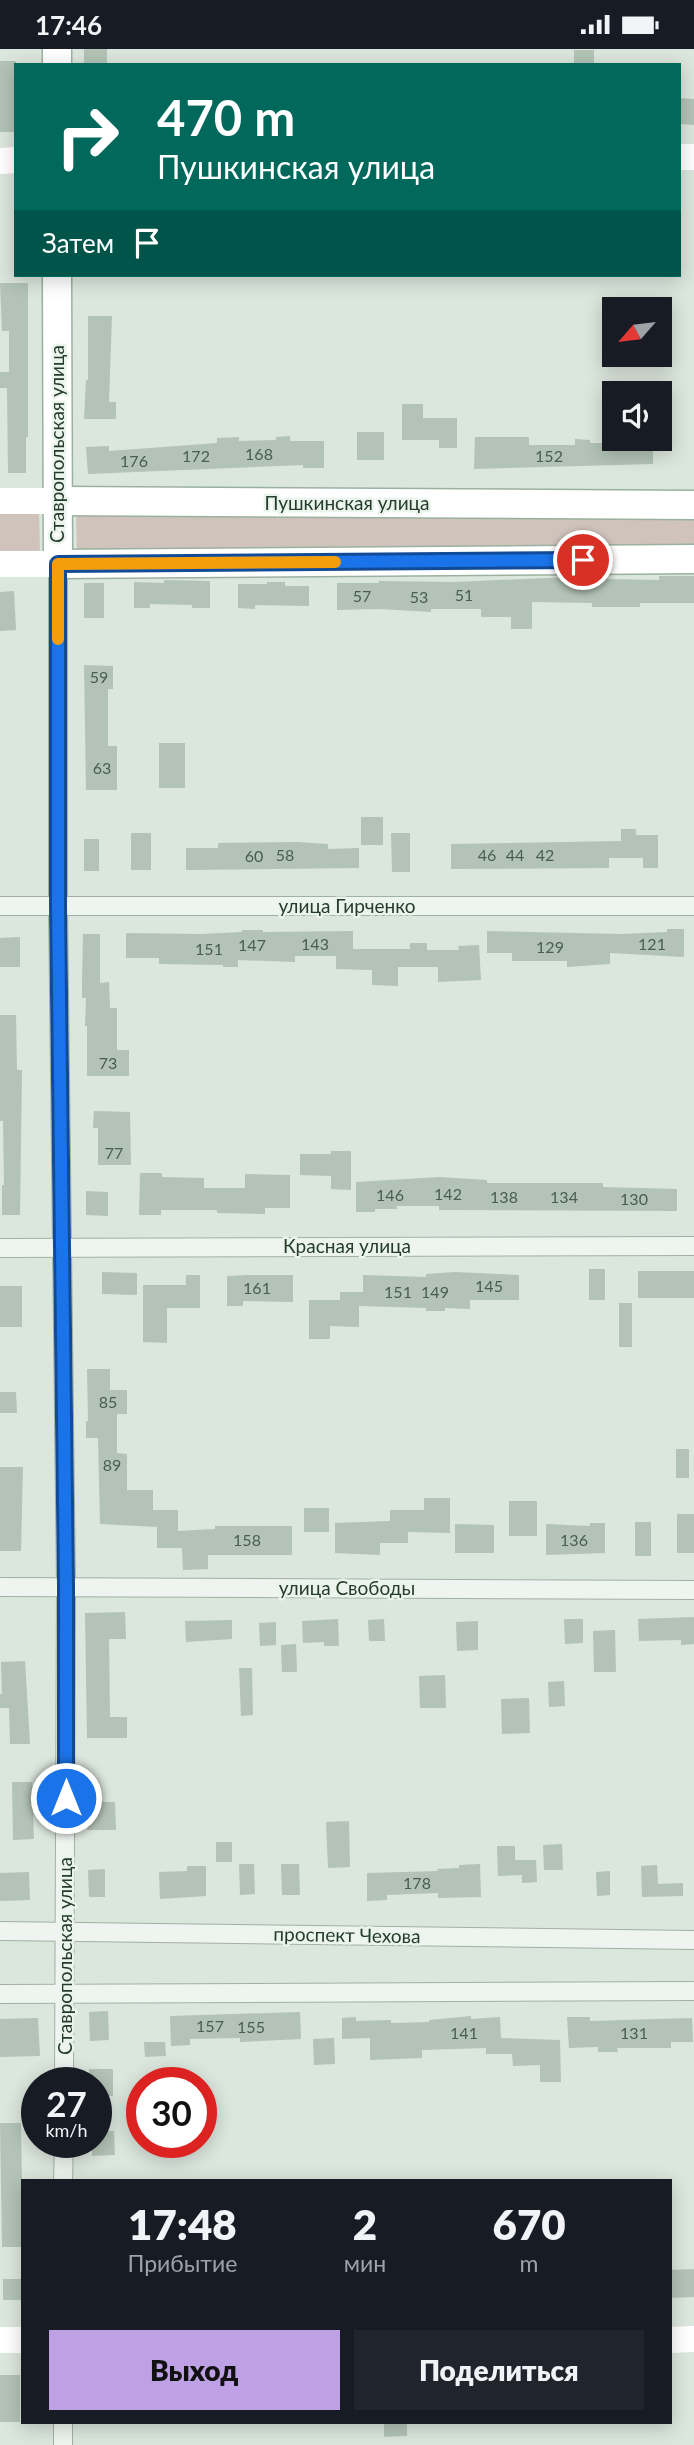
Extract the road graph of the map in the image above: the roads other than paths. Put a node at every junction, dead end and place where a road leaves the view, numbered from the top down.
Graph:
1 (57, 277) edge
2 (0, 501) edge
3 (57, 501) junction
4 (694, 505) edge
5 (694, 559) edge
6 (0, 564) edge
7 (58, 564) junction
8 (0, 906) edge
9 (58, 906) junction
10 (694, 906) edge
11 (694, 1246) edge
12 (63, 1247) junction
13 (0, 1248) edge
14 (66, 1586) junction
15 (0, 1587) edge
16 (694, 1590) edge
17 (0, 1931) edge
18 (65, 1931) junction
19 (694, 1940) edge
20 (694, 1991) edge
21 (0, 1994) edge
22 (65, 1996) junction
23 (64, 2067) edge
24 (64, 2158) edge
25 (63, 2179) edge
26 (694, 2339) edge
27 (0, 2340) edge
28 (21, 2340) edge
29 (672, 2340) edge
30 (63, 2424) edge
31 (63, 2445) edge

1 - 3 main road, Ставропольская улица
2 - 3 street, Пушкинская улица
3 - 4 main road, Пушкинская улица
3 - 7 main road, Ставропольская улица
5 - 7 main road
6 - 7 street
7 - 9 street, Ставропольская улица
8 - 9 street, улица Гирченко
9 - 10 street, улица Гирченко
9 - 12 street, Ставропольская улица
11 - 12 street, Красная улица
12 - 13 street, Красная улица
12 - 14 street, Ставропольская улица
14 - 15 street, улица Свободы
14 - 16 street, улица Свободы
14 - 18 street, Ставропольская улица
17 - 18 street, проспект Чехова
18 - 19 street, проспект Чехова
18 - 22 street, Ставропольская улица
20 - 22 street
21 - 22 street
22 - 23 street, Ставропольская улица
24 - 25 street
26 - 29 street
27 - 28 street
30 - 31 street

